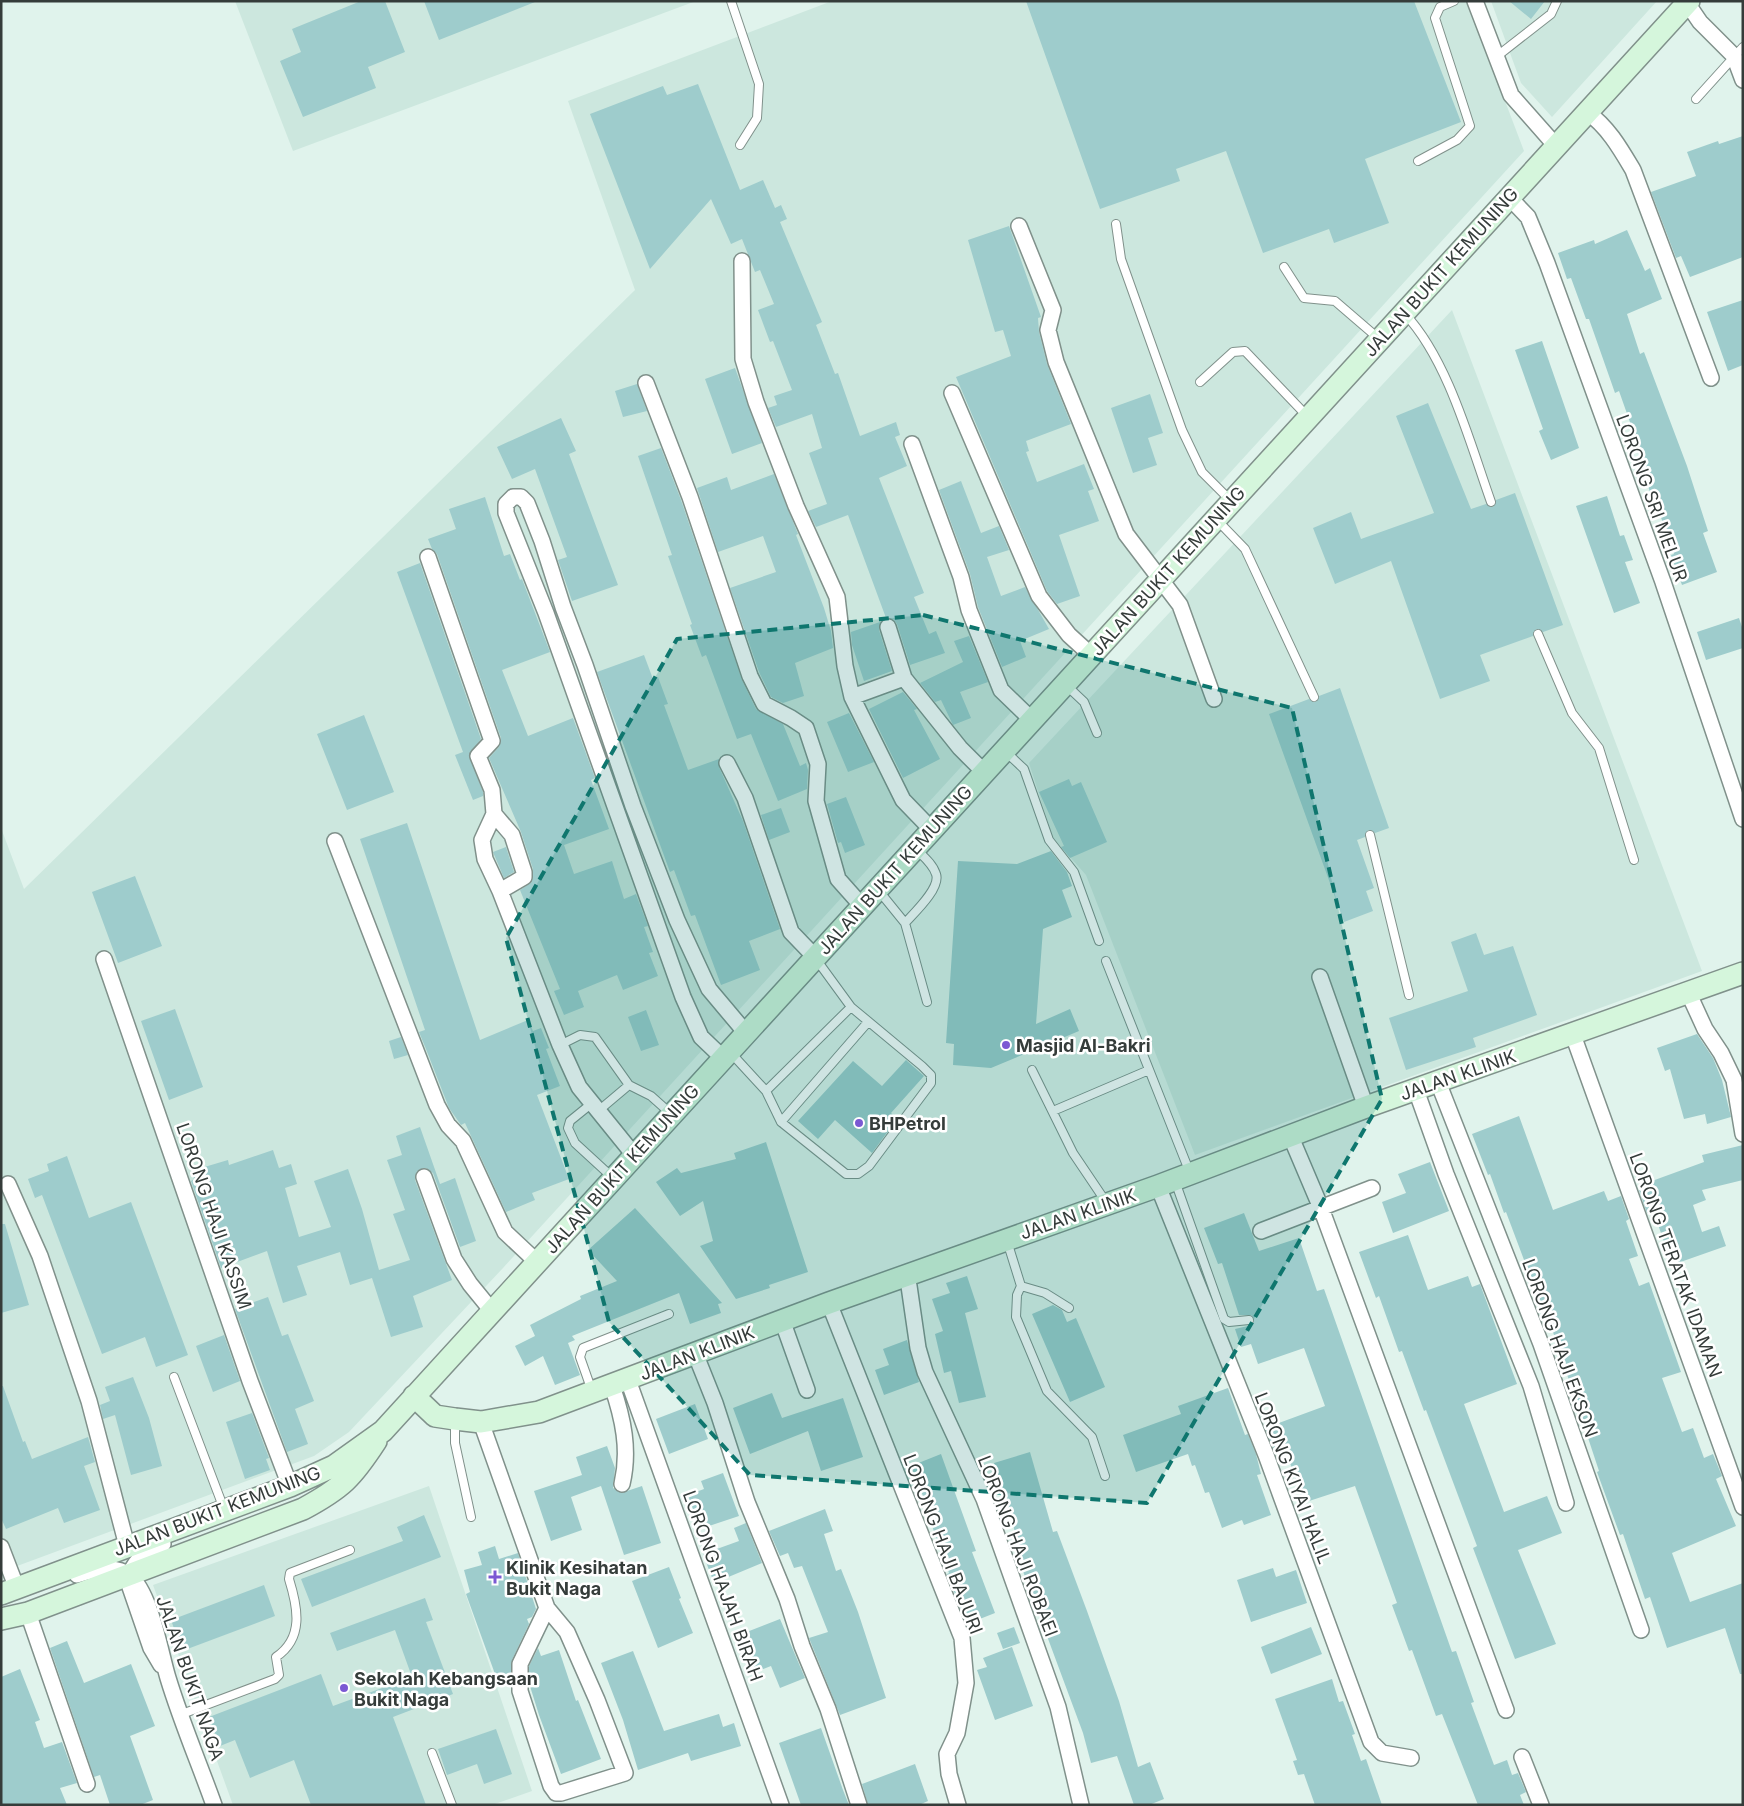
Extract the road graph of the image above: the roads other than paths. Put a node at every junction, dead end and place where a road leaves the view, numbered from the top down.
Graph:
1 (731, 1) edge
2 (1454, 1) edge
3 (1476, 1) edge
4 (1558, 1) edge
5 (1687, 2) edge
6 (1739, 51) edge
7 (1496, 57) junction
8 (1743, 80) edge
9 (1696, 98) dead end
10 (1587, 112) junction
11 (740, 145) dead end
12 (1556, 146) junction
13 (1418, 161) dead end
14 (1509, 197) junction
15 (1116, 224) dead end
16 (1019, 226) dead end
17 (742, 261) dead end
18 (1284, 267) dead end
19 (1404, 313) junction
20 (1380, 340) junction
21 (1711, 378) dead end
22 (1200, 382) dead end
23 (646, 383) dead end
24 (952, 393) dead end
25 (1308, 418) junction
26 (912, 444) dead end
27 (1232, 501) junction
28 (1491, 502) dead end
29 (1216, 519) junction
30 (428, 557) dead end
31 (1161, 578) junction
32 (563, 607) junction
33 (546, 613) junction
34 (888, 628) dead end
35 (1538, 634) dead end
36 (1091, 655) junction
37 (904, 678) junction
38 (1065, 684) junction
39 (852, 697) junction
40 (1314, 697) dead end
41 (1214, 699) dead end
42 (1032, 720) junction
43 (1097, 733) dead end
44 (1004, 751) junction
45 (727, 763) dead end
46 (984, 772) junction
47 (494, 814) junction
48 (1743, 819) edge
49 (932, 830) junction
50 (1370, 835) dead end
51 (335, 841) dead end
52 (915, 848) junction
53 (1634, 860) dead end
54 (877, 889) junction
55 (500, 891) junction
56 (862, 906) junction
57 (905, 923) junction
58 (1099, 941) dead end
59 (815, 957) junction
60 (104, 959) dead end
61 (1106, 961) dead end
62 (1743, 973) edge
63 (1320, 977) dead end
64 (1688, 992) junction
65 (1409, 995) dead end
66 (927, 1002) dead end
67 (851, 1007) junction
68 (868, 1022) junction
69 (746, 1033) junction
70 (1573, 1035) junction
71 (560, 1046) junction
72 (726, 1055) junction
73 (1032, 1070) dead end
74 (1149, 1070) junction
75 (1438, 1082) junction
76 (629, 1085) junction
77 (1416, 1090) junction
78 (766, 1091) junction
79 (1366, 1107) junction
80 (594, 1108) junction
81 (1054, 1111) junction
82 (672, 1115) junction
83 (781, 1122) junction
84 (1743, 1134) edge
85 (1290, 1135) junction
86 (634, 1155) junction
87 (424, 1177) dead end
88 (613, 1179) junction
89 (1174, 1180) junction
90 (8, 1184) dead end
91 (1372, 1188) dead end
92 (1108, 1204) junction
93 (1321, 1208) junction
94 (1262, 1230) dead end
95 (1006, 1239) junction
96 (537, 1262) junction
97 (905, 1276) junction
98 (1021, 1286) junction
99 (829, 1303) junction
100 (1069, 1308) dead end
101 (492, 1312) junction
102 (669, 1314) dead end
103 (782, 1320) junction
104 (1249, 1320) dead end
105 (695, 1353) junction
106 (174, 1377) dead end
107 (611, 1386) junction
108 (807, 1390) dead end
109 (414, 1396) junction
110 (456, 1419) junction
111 (481, 1422) junction
112 (383, 1431) junction
113 (1105, 1476) dead end
114 (622, 1484) dead end
115 (290, 1486) junction
116 (1566, 1503) dead end
117 (1743, 1507) edge
118 (224, 1510) junction
119 (471, 1517) dead end
120 (127, 1546) junction
121 (1, 1547) edge
122 (350, 1550) dead end
123 (129, 1575) junction
124 (6, 1592) edge
125 (547, 1608) junction
126 (28, 1613) junction
127 (1, 1619) edge
128 (1641, 1630) dead end
129 (1506, 1710) dead end
130 (182, 1714) junction
131 (432, 1753) dead end
132 (1522, 1756) dead end
133 (1411, 1758) dead end
134 (87, 1784) dead end
135 (214, 1805) edge
136 (452, 1805) edge
137 (781, 1805) edge
138 (859, 1805) edge
139 (958, 1805) edge
140 (1081, 1805) edge
141 (1540, 1805) edge

1 - 11 lane
2 - 13 lane
3 - 7 street
4 - 7 lane
5 - 6 street
5 - 10 main road, JALAN BUKIT KEMUNING
6 - 8 street
6 - 9 lane
7 - 12 street
10 - 12 main road, JALAN BUKIT KEMUNING
10 - 21 street
12 - 14 main road, JALAN BUKIT KEMUNING
14 - 19 main road, JALAN BUKIT KEMUNING
14 - 48 street, LORONG SRI MELUR
15 - 27 lane
16 - 31 street
17 - 39 street
18 - 20 lane
19 - 20 main road, JALAN BUKIT KEMUNING
19 - 28 lane
20 - 25 main road, JALAN BUKIT KEMUNING
22 - 25 lane
23 - 56 street
24 - 36 street
25 - 27 main road, JALAN BUKIT KEMUNING
26 - 42 street
27 - 29 main road, JALAN BUKIT KEMUNING
29 - 31 main road, JALAN BUKIT KEMUNING
29 - 40 lane
30 - 47 street
31 - 36 main road, JALAN BUKIT KEMUNING
31 - 41 street
32 - 33 street
32 - 33 street
32 - 69 street
33 - 72 street
34 - 37 street
35 - 53 lane
36 - 38 main road, JALAN BUKIT KEMUNING
37 - 39 street
37 - 46 street
38 - 42 main road, JALAN BUKIT KEMUNING
38 - 43 lane
39 - 49 street
42 - 44 main road, JALAN BUKIT KEMUNING
44 - 46 main road, JALAN BUKIT KEMUNING
44 - 58 lane
45 - 59 street
46 - 49 main road, JALAN BUKIT KEMUNING
47 - 55 street
47 - 55 street
49 - 52 main road, JALAN BUKIT KEMUNING
50 - 65 lane
51 - 96 street
52 - 54 main road, JALAN BUKIT KEMUNING
52 - 57 lane
54 - 56 main road, JALAN BUKIT KEMUNING
54 - 57 lane
55 - 71 street
56 - 59 main road, JALAN BUKIT KEMUNING
57 - 66 lane
59 - 67 lane
59 - 69 main road, JALAN BUKIT KEMUNING
60 - 115 street, LORONG HAJI KASSIM
61 - 74 lane
62 - 64 main road, JALAN KLINIK
63 - 79 street
64 - 70 main road, JALAN KLINIK
64 - 84 street
67 - 68 lane
67 - 78 lane
68 - 83 lane
68 - 83 lane
69 - 72 main road, JALAN BUKIT KEMUNING
70 - 75 main road, JALAN KLINIK
70 - 117 street, LORONG TERATAK IDAMAN
71 - 76 lane
71 - 80 street
72 - 78 lane
72 - 82 main road, JALAN BUKIT KEMUNING
73 - 81 lane
74 - 81 lane
74 - 89 lane
75 - 77 main road, JALAN KLINIK
75 - 128 street, LORONG HAJI EKSON
76 - 80 lane
76 - 82 lane
77 - 79 main road, JALAN KLINIK
77 - 116 street
78 - 83 lane
79 - 85 main road, JALAN KLINIK
80 - 86 street
80 - 88 lane
81 - 92 lane
82 - 86 main road, JALAN BUKIT KEMUNING
85 - 89 main road, JALAN KLINIK
85 - 93 street
86 - 88 main road, JALAN BUKIT KEMUNING
87 - 101 street
88 - 96 main road, JALAN BUKIT KEMUNING
89 - 92 main road, JALAN KLINIK
89 - 104 lane
89 - 133 street, LORONG KIYAI HALIL
90 - 120 street
91 - 93 street
92 - 95 main road, JALAN KLINIK
93 - 94 street
93 - 129 street
95 - 97 main road, JALAN KLINIK
95 - 98 lane
96 - 101 main road, JALAN BUKIT KEMUNING
97 - 99 main road, JALAN KLINIK
97 - 140 street, LORONG HAJI ROBAEI
98 - 100 lane
98 - 113 lane
99 - 103 main road, JALAN KLINIK
99 - 139 street, LORONG HAJI BAJURI
101 - 109 main road, JALAN BUKIT KEMUNING
102 - 107 lane
103 - 105 main road, JALAN KLINIK
103 - 108 street
105 - 107 main road, JALAN KLINIK
105 - 138 street
106 - 118 lane
107 - 111 main road, JALAN KLINIK
107 - 114 street
107 - 137 street, LORONG HAJAH BIRAH
109 - 110 main road, JALAN KLINIK
109 - 112 main road, JALAN BUKIT KEMUNING
110 - 111 main road, JALAN KLINIK
110 - 119 lane
111 - 125 street
112 - 115 main road, JALAN BUKIT KEMUNING
112 - 123 main road
115 - 118 main road, JALAN BUKIT KEMUNING
115 - 123 street
118 - 120 main road, JALAN BUKIT KEMUNING
120 - 124 main road, JALAN BUKIT KEMUNING
121 - 124 street
122 - 130 lane
123 - 124 street
123 - 126 main road
123 - 130 street, JALAN BUKIT NAGA
125 - 125 street
126 - 127 main road
126 - 134 street
130 - 135 street, JALAN BUKIT NAGA
131 - 136 lane
132 - 141 street

